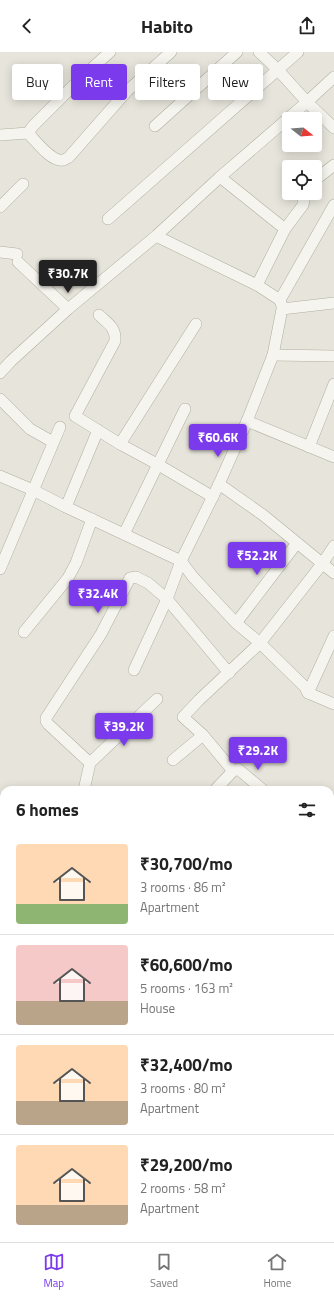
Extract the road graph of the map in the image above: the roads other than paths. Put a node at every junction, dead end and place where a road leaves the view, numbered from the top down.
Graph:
1 (110, 52) edge
2 (171, 52) edge
3 (237, 52) edge
4 (259, 52) edge
5 (298, 52) edge
6 (278, 70) junction
7 (334, 77) edge
8 (307, 102) junction
9 (155, 126) dead end
10 (334, 128) edge
11 (28, 133) junction
12 (0, 135) edge
13 (334, 165) edge
14 (322, 174) edge
15 (220, 177) junction
16 (23, 184) dead end
17 (304, 200) edge
18 (334, 205) edge
19 (0, 207) edge
20 (108, 219) dead end
21 (285, 229) junction
22 (156, 236) junction
23 (0, 252) edge
24 (257, 284) junction
25 (334, 303) edge
26 (281, 304) junction
27 (68, 309) junction
28 (99, 315) dead end
29 (196, 324) dead end
30 (273, 355) junction
31 (334, 356) edge
32 (0, 373) edge
33 (334, 384) edge
34 (0, 399) edge
35 (185, 409) dead end
36 (247, 421) junction
37 (60, 427) dead end
38 (98, 430) junction
39 (53, 442) junction
40 (120, 444) junction
41 (309, 447) junction
42 (334, 457) edge
43 (157, 464) junction
44 (0, 476) edge
45 (219, 484) junction
46 (33, 490) junction
47 (212, 497) junction
48 (66, 507) junction
49 (92, 519) junction
50 (124, 534) junction
51 (297, 543) junction
52 (334, 546) edge
53 (181, 560) junction
54 (322, 564) junction
55 (0, 569) edge
56 (334, 573) edge
57 (167, 599) junction
58 (236, 623) junction
59 (24, 632) dead end
60 (334, 636) edge
61 (260, 643) junction
62 (134, 670) dead end
63 (229, 673) junction
64 (308, 693) junction
65 (157, 699) dead end
66 (334, 704) edge
67 (203, 735) junction
68 (172, 760) dead end
69 (90, 763) junction
70 (233, 771) junction
71 (85, 786) edge
72 (220, 786) edge
73 (258, 786) edge
74 (0, 866) edge
75 (0, 873) edge

1 - 11 street
2 - 11 street
3 - 9 street
4 - 6 street
5 - 6 street
6 - 8 street
6 - 20 street
7 - 8 street
8 - 10 street
8 - 15 street
11 - 12 street
13 - 14 street
15 - 21 street
15 - 22 street
16 - 19 street
17 - 21 street
18 - 26 street
21 - 24 street
22 - 24 street
22 - 27 street
23 - 27 street
24 - 26 street
25 - 26 street
26 - 30 street
27 - 32 street
28 - 38 street
29 - 40 street
30 - 31 street
30 - 36 street
33 - 41 street
34 - 39 street
35 - 43 street
36 - 41 street
36 - 45 street
37 - 39 street
38 - 40 street
38 - 48 street
39 - 46 street
40 - 43 street
41 - 42 street
43 - 47 street
43 - 50 street
44 - 46 street
45 - 47 street
45 - 51 street
46 - 48 street
46 - 55 street
47 - 53 street
48 - 49 street
49 - 50 street
49 - 59 street
50 - 53 street
51 - 54 street
51 - 58 street
52 - 54 street
53 - 57 street
53 - 58 street
54 - 56 street
54 - 61 street
57 - 62 street
57 - 63 street
57 - 69 street
58 - 61 street
60 - 64 street
61 - 63 street
61 - 64 street
63 - 67 street
64 - 66 street
65 - 69 street
67 - 68 street
67 - 70 street
69 - 71 street
70 - 72 street
70 - 73 street
74 - 75 street

